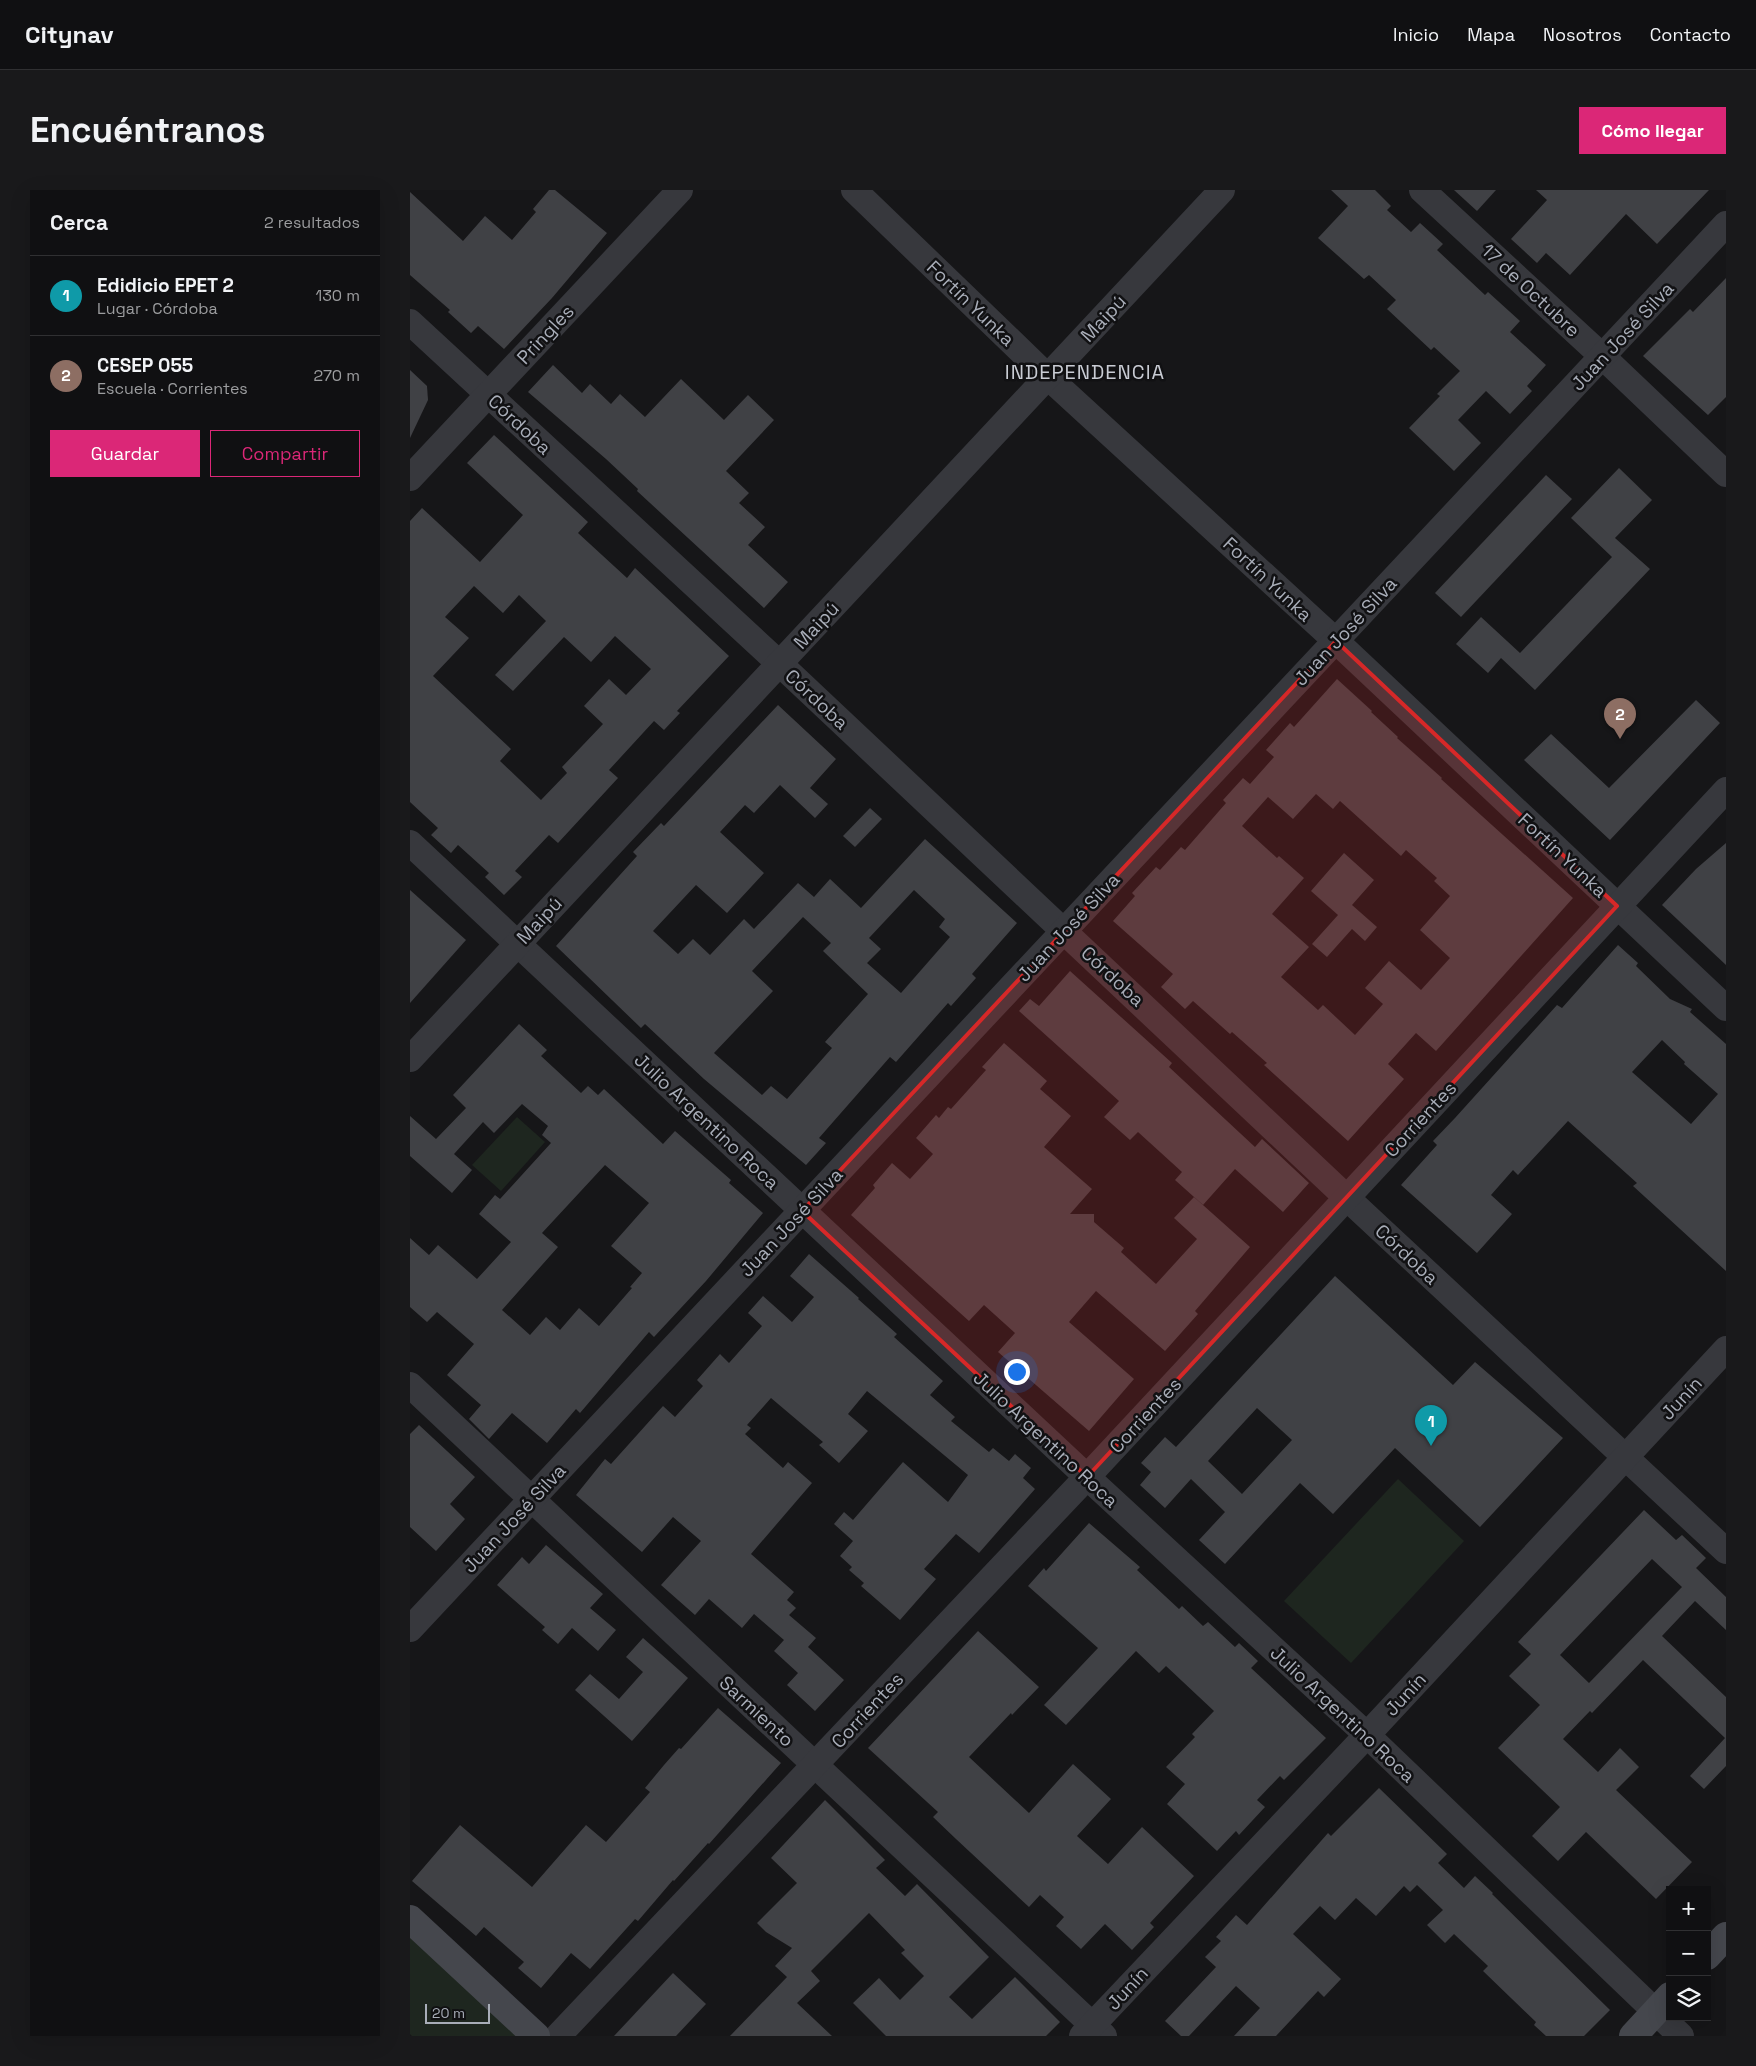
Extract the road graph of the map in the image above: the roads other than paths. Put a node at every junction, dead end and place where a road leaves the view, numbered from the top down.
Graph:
1 (680, 190) edge
2 (854, 190) edge
3 (1222, 190) edge
4 (1422, 190) edge
5 (1726, 224) edge
6 (410, 322) edge
7 (1602, 356) junction
8 (1048, 376) junction
9 (488, 394) junction
10 (1726, 474) edge
11 (410, 478) edge
12 (1336, 641) junction
13 (780, 664) junction
14 (1726, 790) edge
15 (410, 843) edge
16 (1617, 906) junction
17 (1064, 931) junction
18 (518, 944) junction
19 (1726, 1008) edge
20 (410, 1059) edge
21 (1347, 1198) junction
22 (802, 1211) junction
23 (1726, 1349) edge
24 (410, 1385) edge
25 (1627, 1457) junction
26 (1087, 1477) junction
27 (532, 1499) junction
28 (1726, 1551) edge
29 (410, 1629) edge
30 (1367, 1735) junction
31 (815, 1766) junction
32 (410, 1919) edge
33 (1726, 1936) edge
34 (1711, 1952) edge
35 (1663, 2004) edge
36 (1093, 2032) edge
37 (536, 2036) edge
38 (558, 2036) edge
39 (1633, 2036) edge
40 (1681, 2036) edge

1 - 9 street, Pringles
2 - 8 street, Fortín Yunka
3 - 8 street, Maipú
4 - 7 street, 17 de Octubre
5 - 7 street, Juan José Silva
6 - 9 street, Córdoba
7 - 10 street, 17 de Octubre
7 - 12 street, Juan José Silva
8 - 12 street, Fortín Yunka
8 - 13 street, Maipú
9 - 11 street, Pringles
9 - 13 street, Córdoba
12 - 16 street, Fortín Yunka
12 - 17 street, Juan José Silva
13 - 17 street, Córdoba
13 - 18 street, Maipú
14 - 16 street, Corrientes
15 - 18 street, Julio Argentino Roca
16 - 19 street, Fortín Yunka
16 - 21 street, Corrientes
17 - 21 street, Córdoba
17 - 22 street, Juan José Silva
18 - 20 street, Maipú
18 - 22 street, Julio Argentino Roca
21 - 25 street, Córdoba
21 - 26 street, Corrientes
22 - 26 street, Julio Argentino Roca
22 - 27 street, Juan José Silva
23 - 25 street, Junín
24 - 27 street, Sarmiento
25 - 28 street, Córdoba
25 - 30 street, Junín
26 - 30 street, Julio Argentino Roca
26 - 31 street, Corrientes
27 - 29 street, Juan José Silva
27 - 31 street, Sarmiento
30 - 35 street, Julio Argentino Roca
30 - 36 street, Junín
31 - 36 street, Sarmiento
31 - 38 street, Corrientes
32 - 37 main road
33 - 34 main road
35 - 39 main road
35 - 40 street, Julio Argentino Roca

